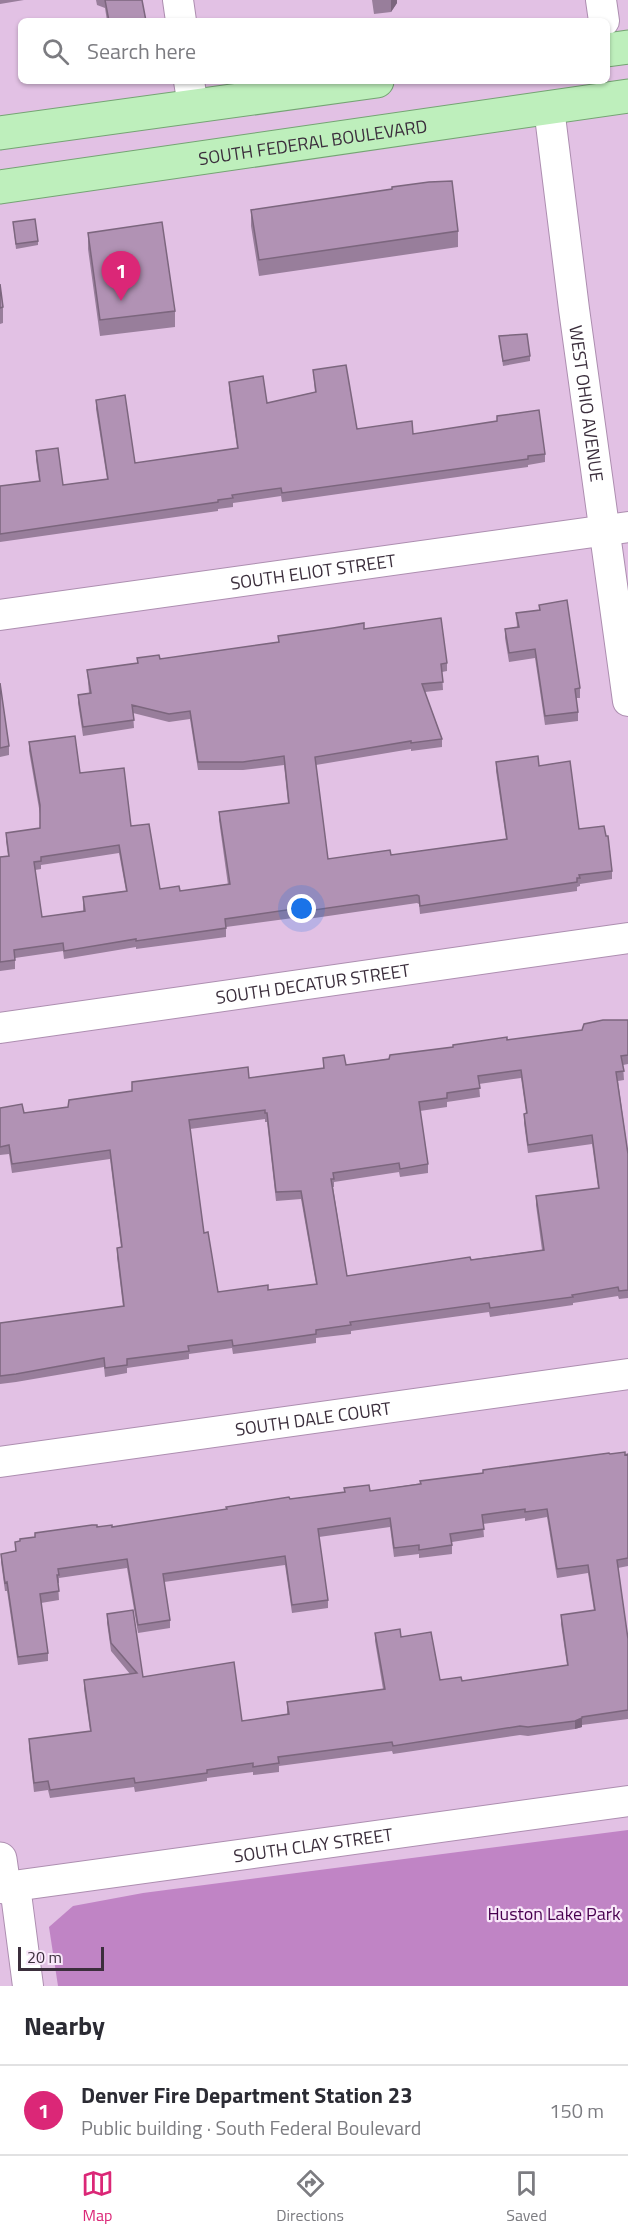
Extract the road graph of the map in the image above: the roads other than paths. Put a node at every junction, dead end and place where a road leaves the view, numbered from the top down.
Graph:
1 (178, 0) edge
2 (601, 0) edge
3 (181, 18) edge
4 (604, 18) edge
5 (628, 47) edge
6 (610, 48) edge
7 (334, 84) edge
8 (191, 94) edge
9 (628, 96) edge
10 (549, 108) junction
11 (0, 133) edge
12 (0, 187) edge
13 (616, 529) edge
14 (0, 615) edge
15 (628, 701) edge
16 (628, 938) edge
17 (0, 1028) edge
18 (628, 1374) edge
19 (0, 1462) edge
20 (628, 1801) edge
21 (5, 1880) edge
22 (28, 1986) edge

1 - 3 street
2 - 4 street
5 - 6 main road
7 - 8 main road
8 - 11 main road
9 - 10 main road, SOUTH FEDERAL BOULEVARD
10 - 12 main road, SOUTH FEDERAL BOULEVARD
10 - 13 street, WEST OHIO AVENUE
13 - 14 street, SOUTH ELIOT STREET
13 - 15 street, WEST OHIO AVENUE
16 - 17 street, SOUTH DECATUR STREET
18 - 19 street, SOUTH DALE COURT
20 - 21 street, SOUTH CLAY STREET
21 - 22 street

